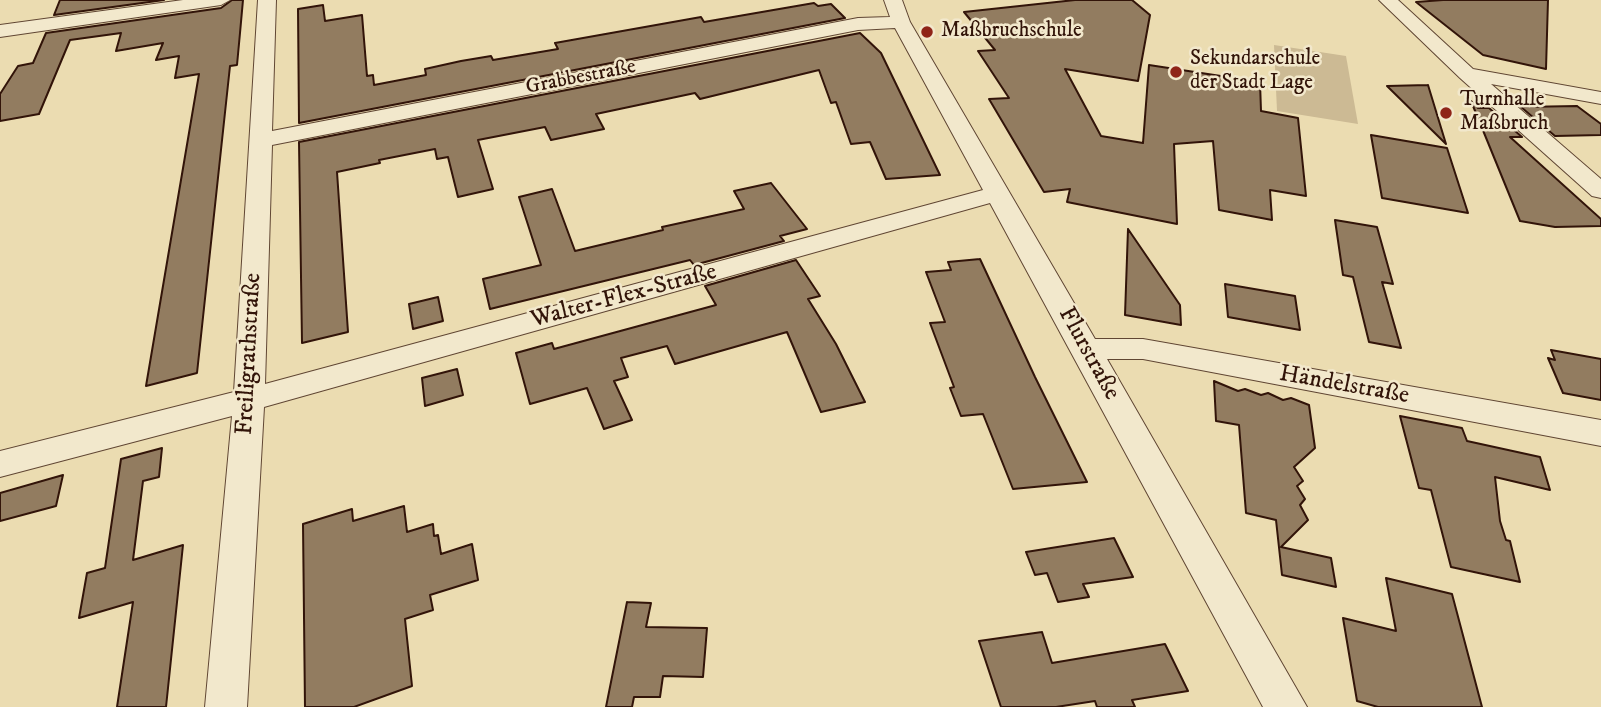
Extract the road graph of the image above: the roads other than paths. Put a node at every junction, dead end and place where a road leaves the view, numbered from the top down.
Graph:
1 (222, 0) edge
2 (267, 0) edge
3 (1388, 0) edge
4 (897, 11) edge
5 (1, 32) edge
6 (1467, 74) junction
7 (1601, 98) edge
8 (262, 140) junction
9 (1601, 191) edge
10 (998, 193) junction
11 (1086, 349) junction
12 (249, 400) junction
13 (1601, 432) edge
14 (0, 464) edge
15 (226, 707) edge
16 (1286, 707) edge

1 - 5 street
2 - 8 street, Freiligrathstraße
3 - 6 street
4 - 8 street, Grabbestraße
4 - 10 street, Flurstraße
6 - 7 street
6 - 9 street
8 - 12 street, Freiligrathstraße
10 - 11 street, Flurstraße
10 - 12 street, Walter-Flex-Straße
11 - 13 street, Händelstraße
11 - 16 street, Flurstraße
12 - 14 street, Walter-Flex-Straße
12 - 15 street, Freiligrathstraße

